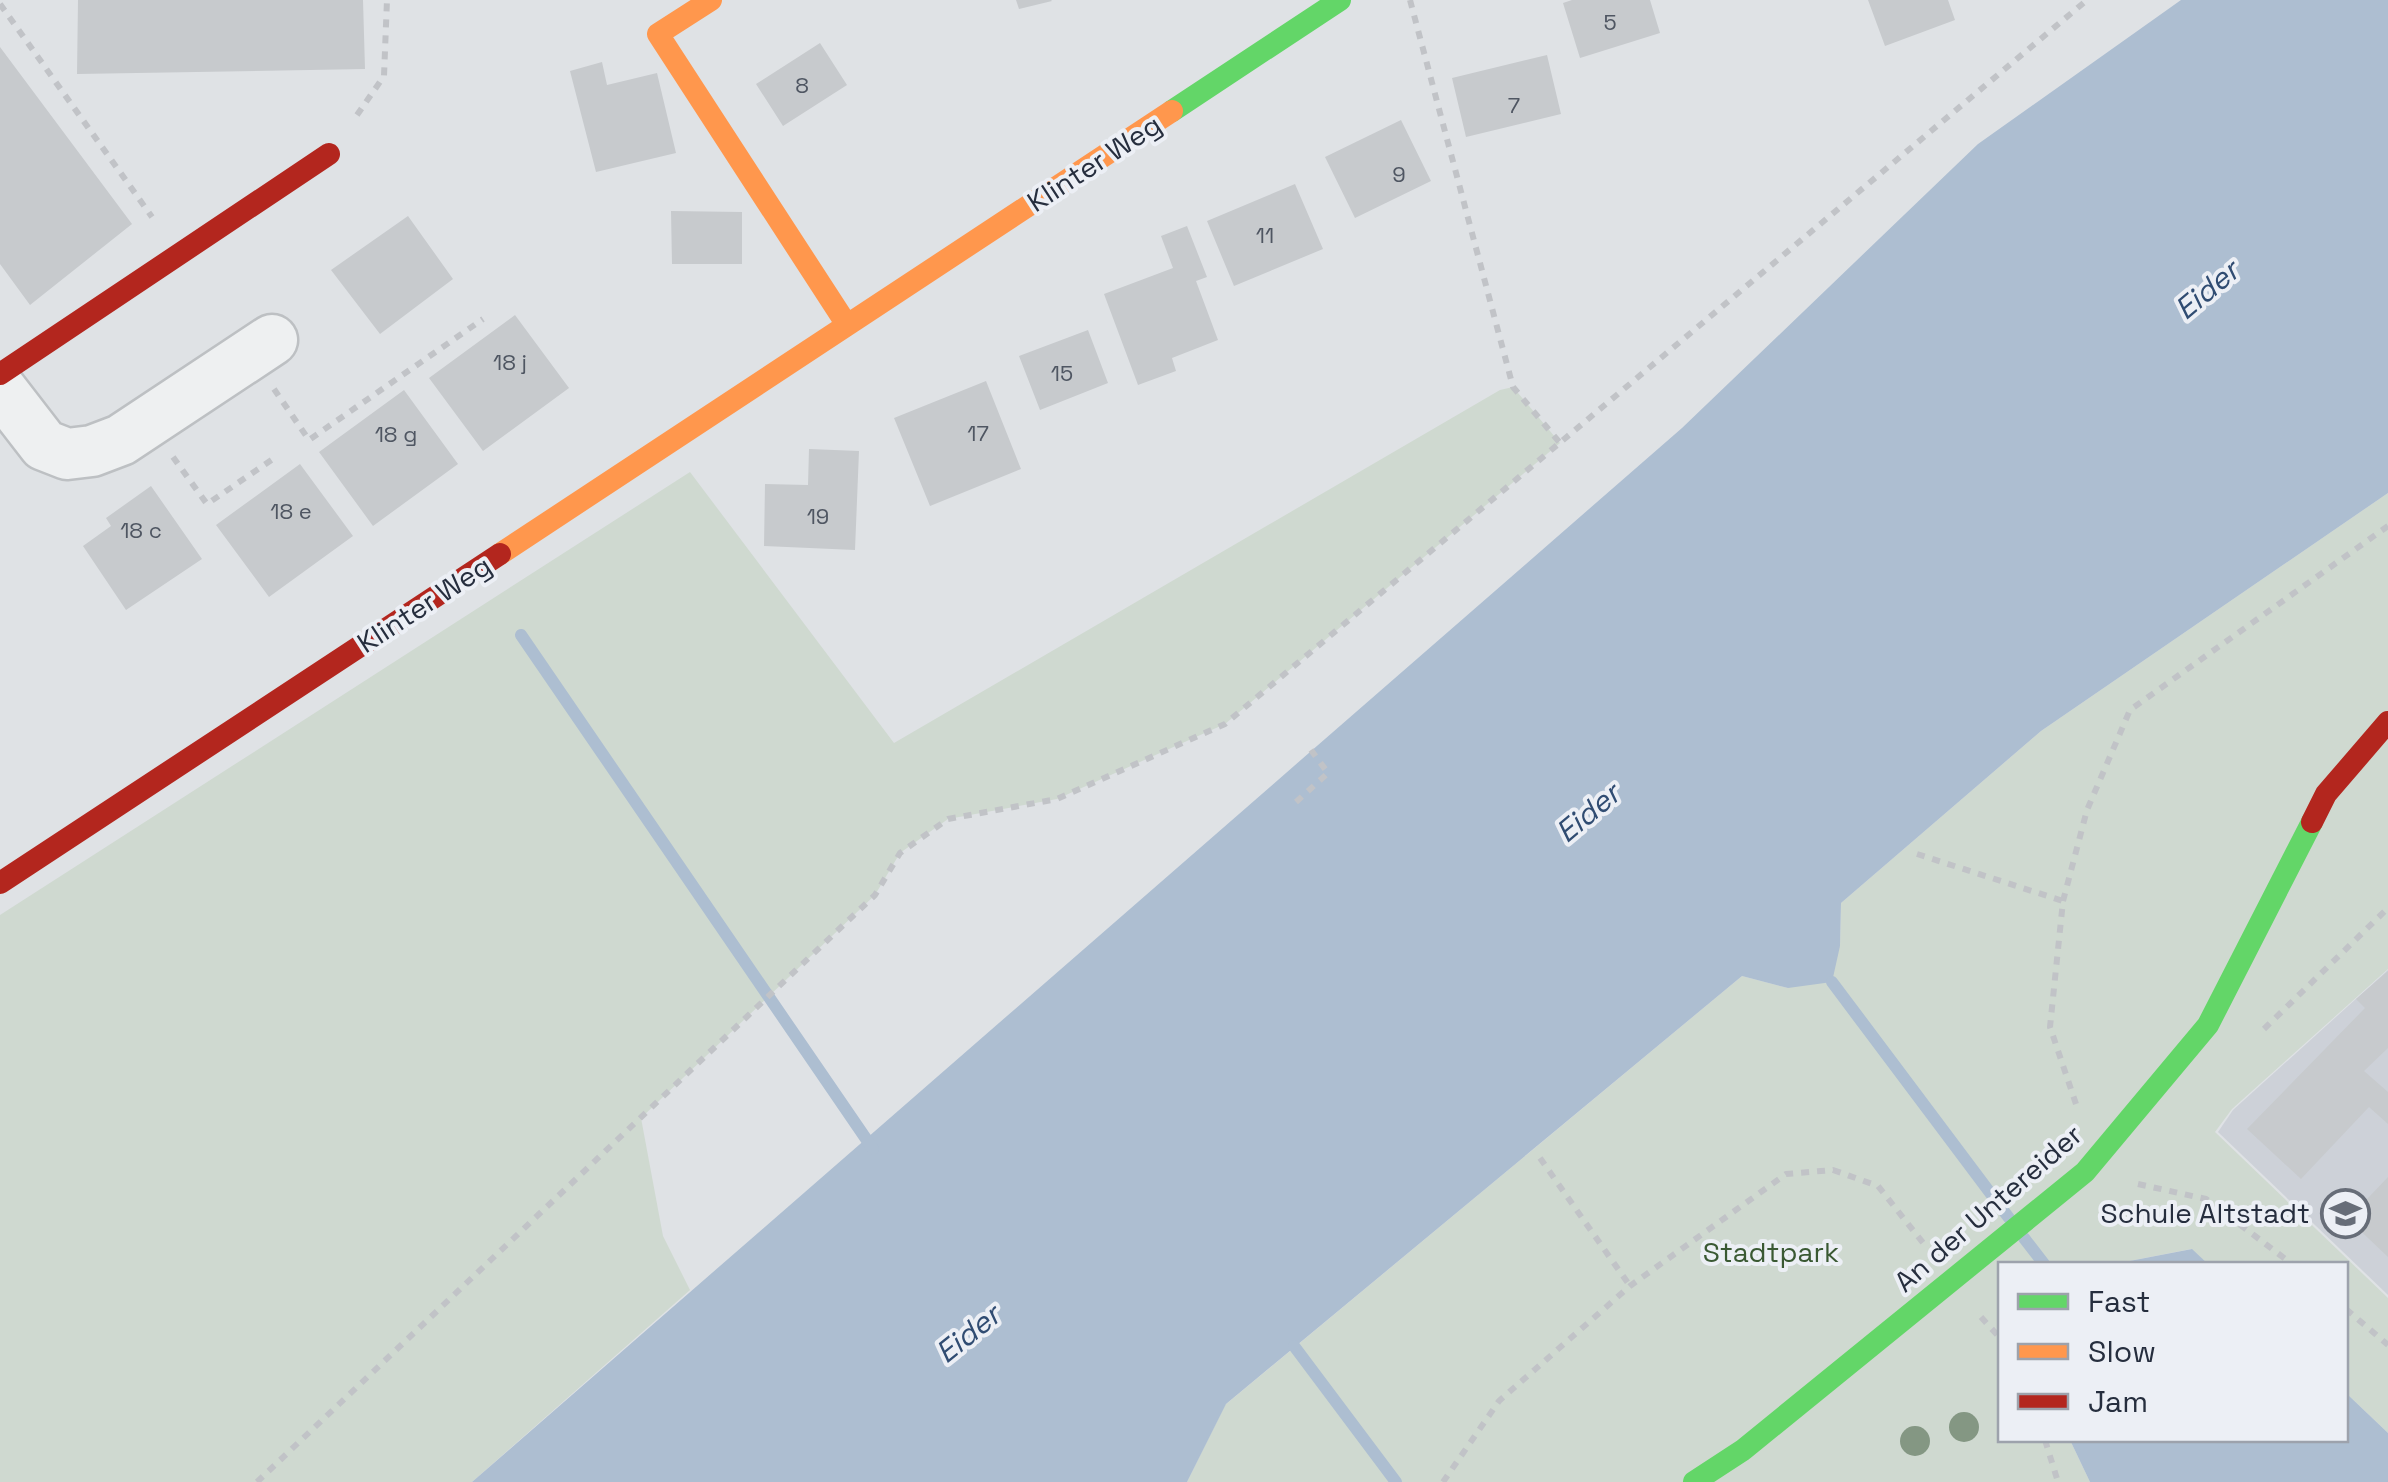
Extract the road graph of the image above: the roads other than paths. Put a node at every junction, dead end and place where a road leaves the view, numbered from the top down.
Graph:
1 (711, 0) edge
2 (1340, 0) edge
3 (329, 154) road end
4 (847, 325) junction
5 (262, 348) road end
6 (0, 374) edge
7 (0, 388) edge
8 (2388, 722) edge
9 (0, 883) edge
10 (1694, 1482) edge

1 - 4 street
2 - 4 street, Klinter Weg
3 - 6 street
4 - 9 street, Klinter Weg
5 - 7 street
8 - 10 street, An der Untereider

